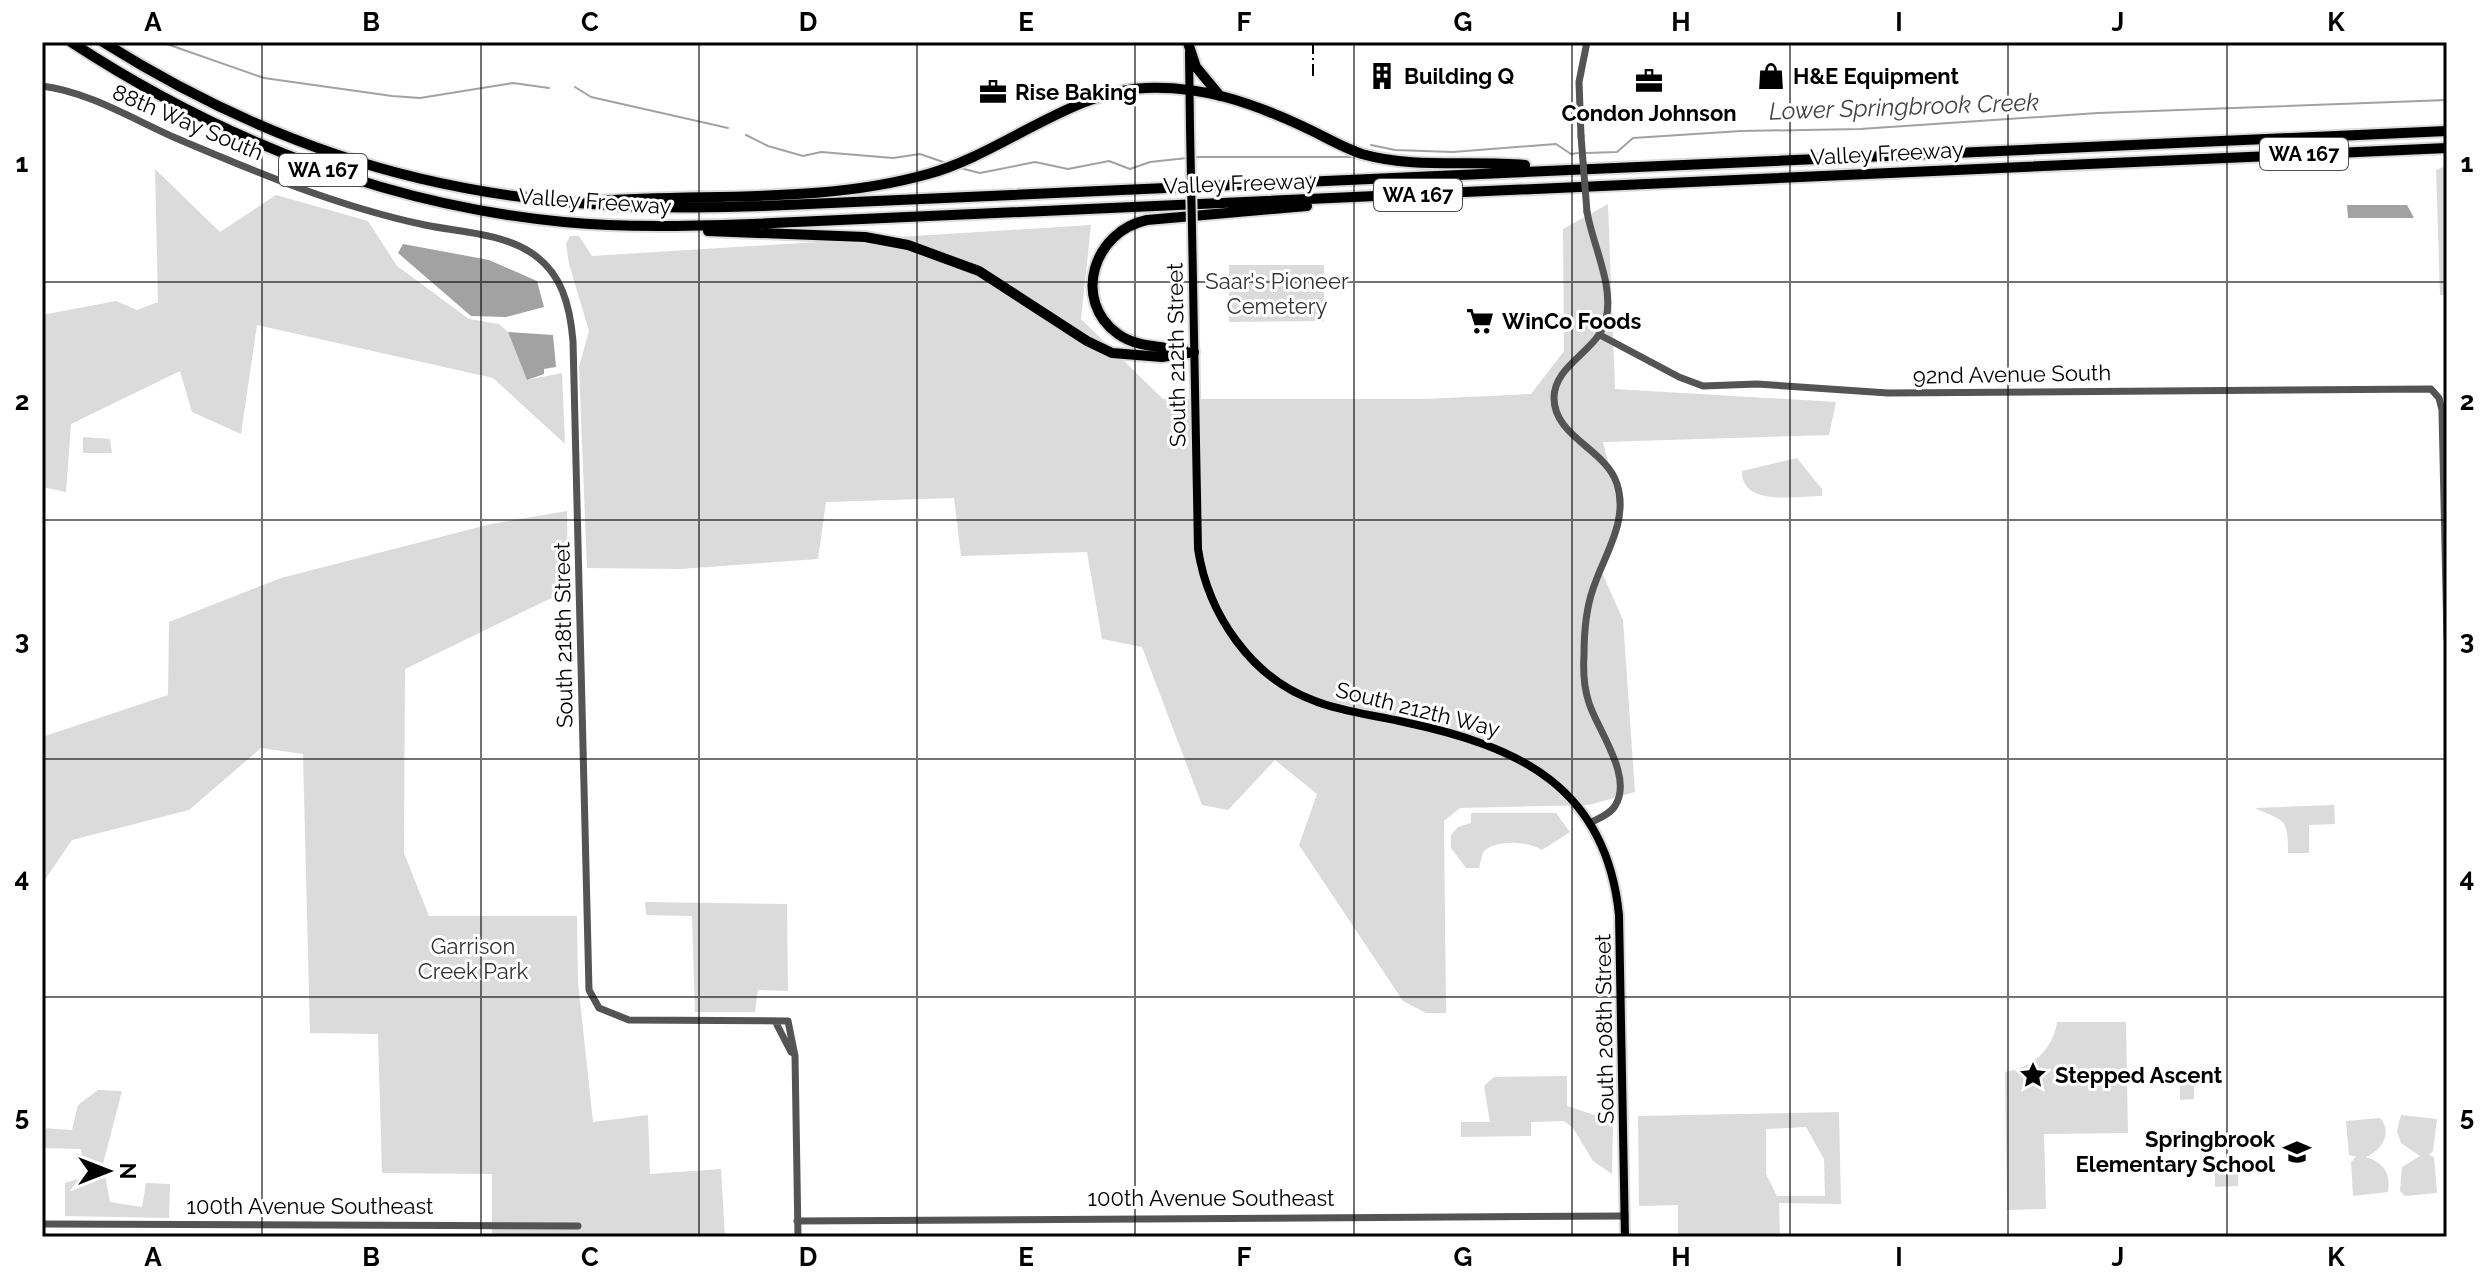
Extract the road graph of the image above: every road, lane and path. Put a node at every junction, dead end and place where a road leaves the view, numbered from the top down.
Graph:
1 (71, 42) edge
2 (103, 42) edge
3 (1188, 42) edge
4 (1587, 42) edge
5 (42, 86) edge
6 (1189, 87) junction
7 (1222, 97) junction
8 (2447, 131) edge
9 (2447, 148) edge
10 (1558, 169) junction
11 (1341, 199) junction
12 (563, 203) junction
13 (674, 227) junction
14 (546, 265) joint
15 (1600, 335) junction
16 (1194, 352) junction
17 (2447, 638) edge
18 (1247, 654) joint
19 (1590, 823) junction
20 (1603, 844) joint
21 (775, 1021) junction
22 (795, 1074) junction
23 (1625, 1216) junction
24 (797, 1221) junction
25 (42, 1224) edge
26 (578, 1226) dead end
27 (798, 1237) edge
28 (1625, 1237) edge

1 - 13 highway, Valley Freeway / WA 167
2 - 12 highway, Valley Freeway / WA 167
3 - 6 main road, South 212th Street
3 - 7 highway
4 - 15 street, bridge
5 - 14 street, 88th Way South
6 - 7 highway
6 - 12 highway
6 - 16 main road, South 212th Street, bridge
7 - 10 highway
8 - 10 highway, Valley Freeway / WA 167
9 - 11 highway, Valley Freeway / WA 167
10 - 12 highway, Valley Freeway / WA 167
11 - 13 highway, Valley Freeway / WA 167
11 - 16 highway
13 - 16 highway
14 - 21 street, South 218th Street
15 - 17 street, 92nd Avenue South
15 - 19 street
16 - 18 main road, South 212th Street
18 - 19 main road, South 212th Way
19 - 20 main road, South 212th Way
20 - 23 main road, South 208th Street
21 - 22 street
21 - 22 street
22 - 24 street
23 - 24 street, 100th Avenue Southeast
23 - 28 main road, South 208th Street
24 - 27 street
25 - 26 street, 100th Avenue Southeast

